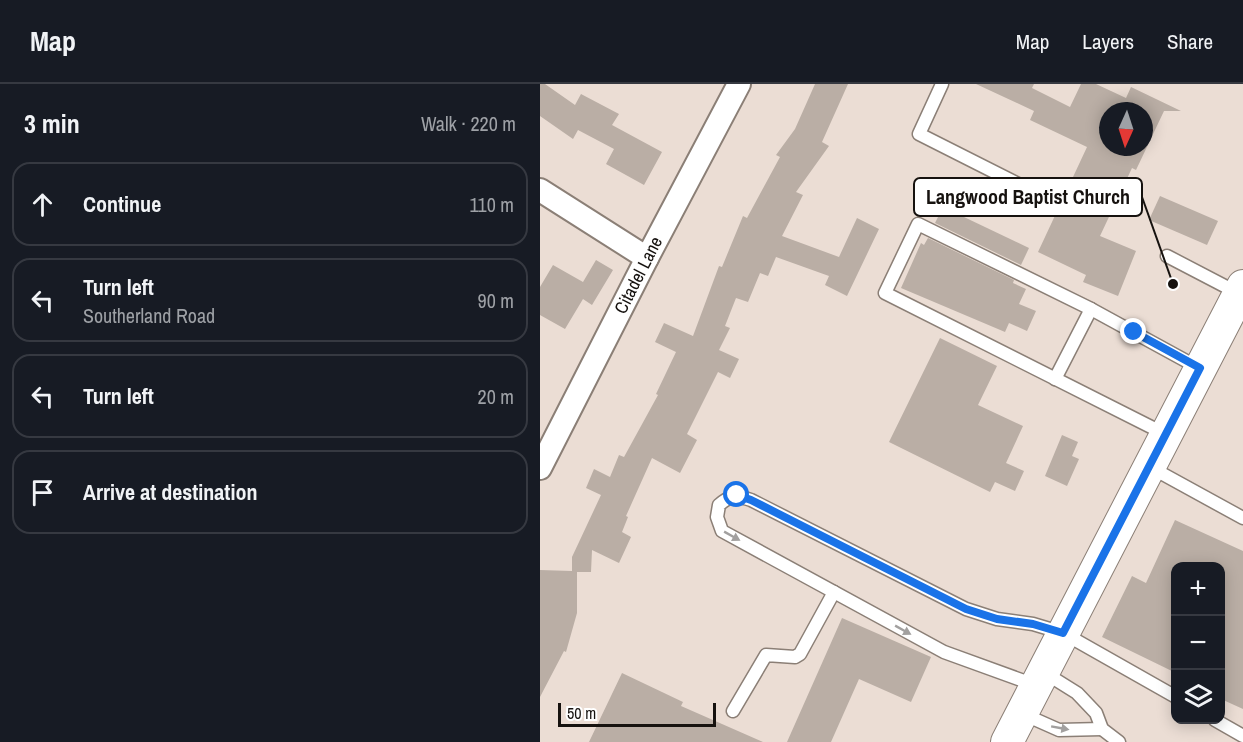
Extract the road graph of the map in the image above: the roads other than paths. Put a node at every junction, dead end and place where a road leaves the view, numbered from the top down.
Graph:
1 (739, 84) edge
2 (942, 84) edge
3 (1020, 185) dead end
4 (540, 190) edge
5 (1167, 256) dead end
6 (646, 258) junction
7 (1241, 290) edge
8 (1091, 309) junction
9 (1200, 368) junction
10 (1055, 379) junction
11 (1166, 435) junction
12 (1149, 467) junction
13 (540, 468) edge
14 (1243, 518) edge
15 (834, 592) junction
16 (1063, 633) junction
17 (1040, 678) junction
18 (1171, 694) edge
19 (733, 711) dead end
20 (1022, 713) junction
21 (1222, 724) edge
22 (1102, 729) junction
23 (1243, 736) edge
24 (1007, 742) edge
25 (1119, 742) edge

1 - 6 street, Citadel Lane
2 - 3 lane
4 - 6 street
5 - 7 lane
6 - 13 street, Citadel Lane
7 - 9 street
8 - 9 lane
8 - 10 lane
8 - 10 lane
9 - 11 street
10 - 11 lane
11 - 12 street
12 - 14 lane
12 - 16 street
16 -> 15 lane
15 -> 17 lane
15 - 19 lane
16 - 17 street
16 - 18 lane
17 - 20 street
17 - 22 lane
20 -> 22 lane
20 - 24 street
21 - 23 lane
22 - 25 lane

